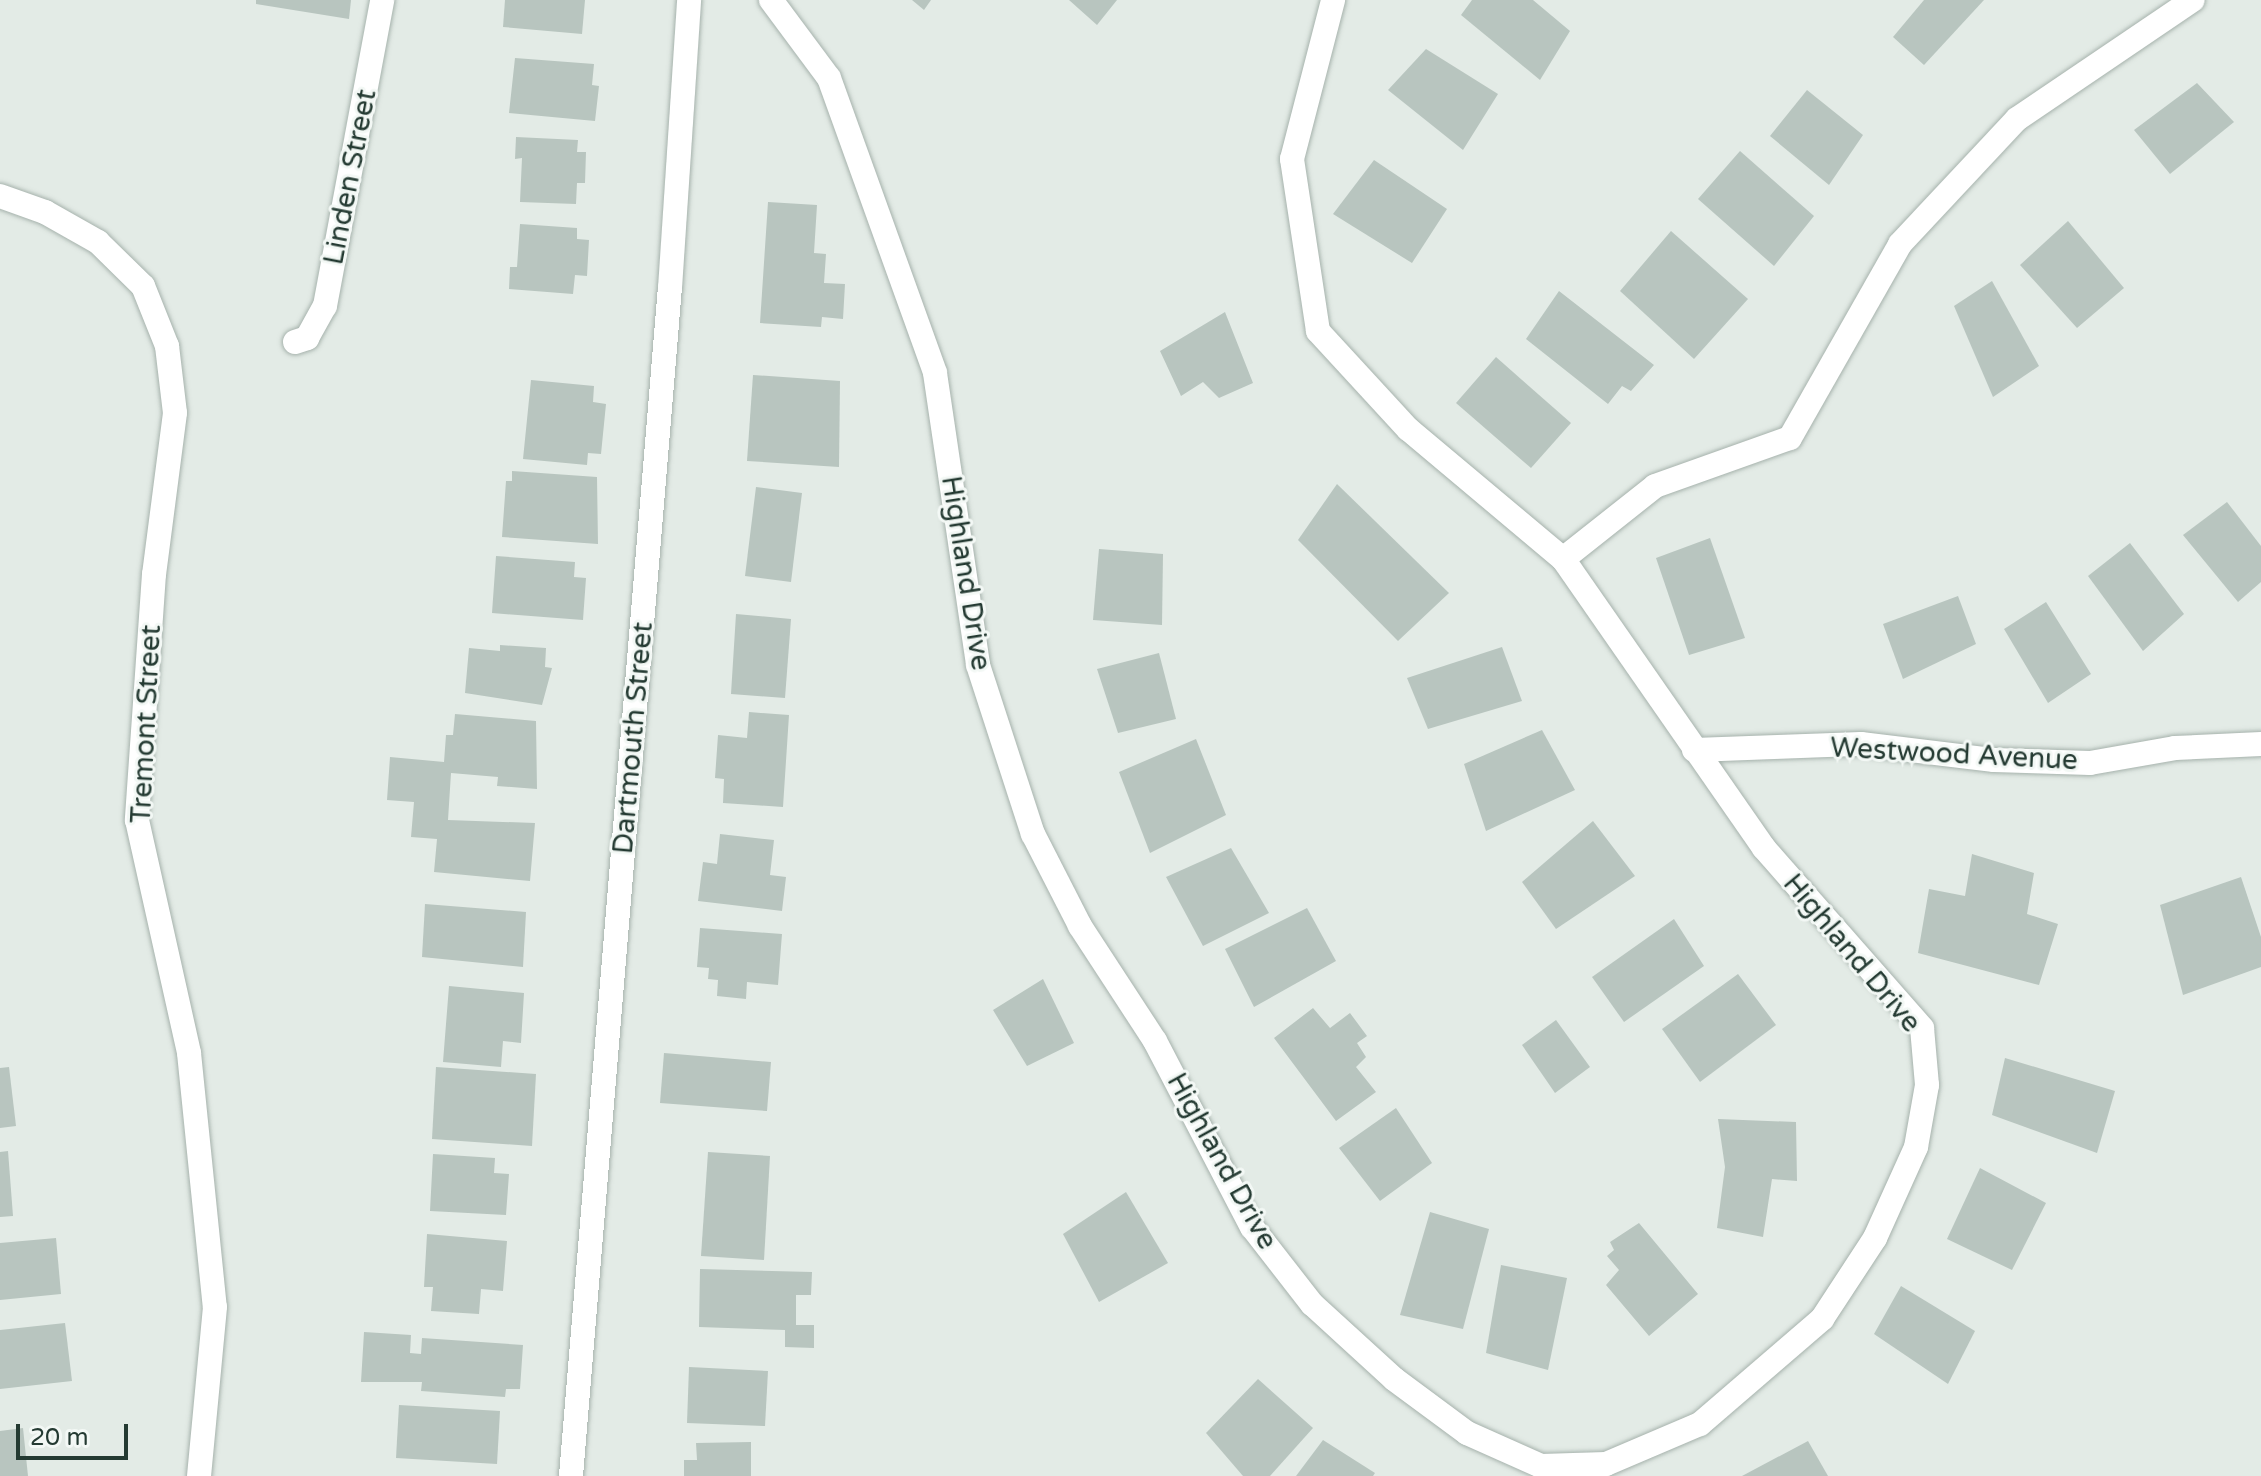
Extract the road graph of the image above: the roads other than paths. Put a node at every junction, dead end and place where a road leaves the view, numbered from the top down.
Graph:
1 (382, 0) edge
2 (689, 0) edge
3 (771, 0) edge
4 (1333, 0) edge
5 (2193, 0) edge
6 (0, 196) edge
7 (295, 342) dead end
8 (1563, 559) junction
9 (2261, 744) edge
10 (1694, 750) junction
11 (199, 1476) edge
12 (571, 1476) edge

1 - 7 street, Linden Street
2 - 12 street, Dartmouth Street
3 - 10 street, Highland Drive
4 - 8 street
5 - 8 street
6 - 11 street, Tremont Street
8 - 10 street, Highland Drive
9 - 10 street, Westwood Avenue

